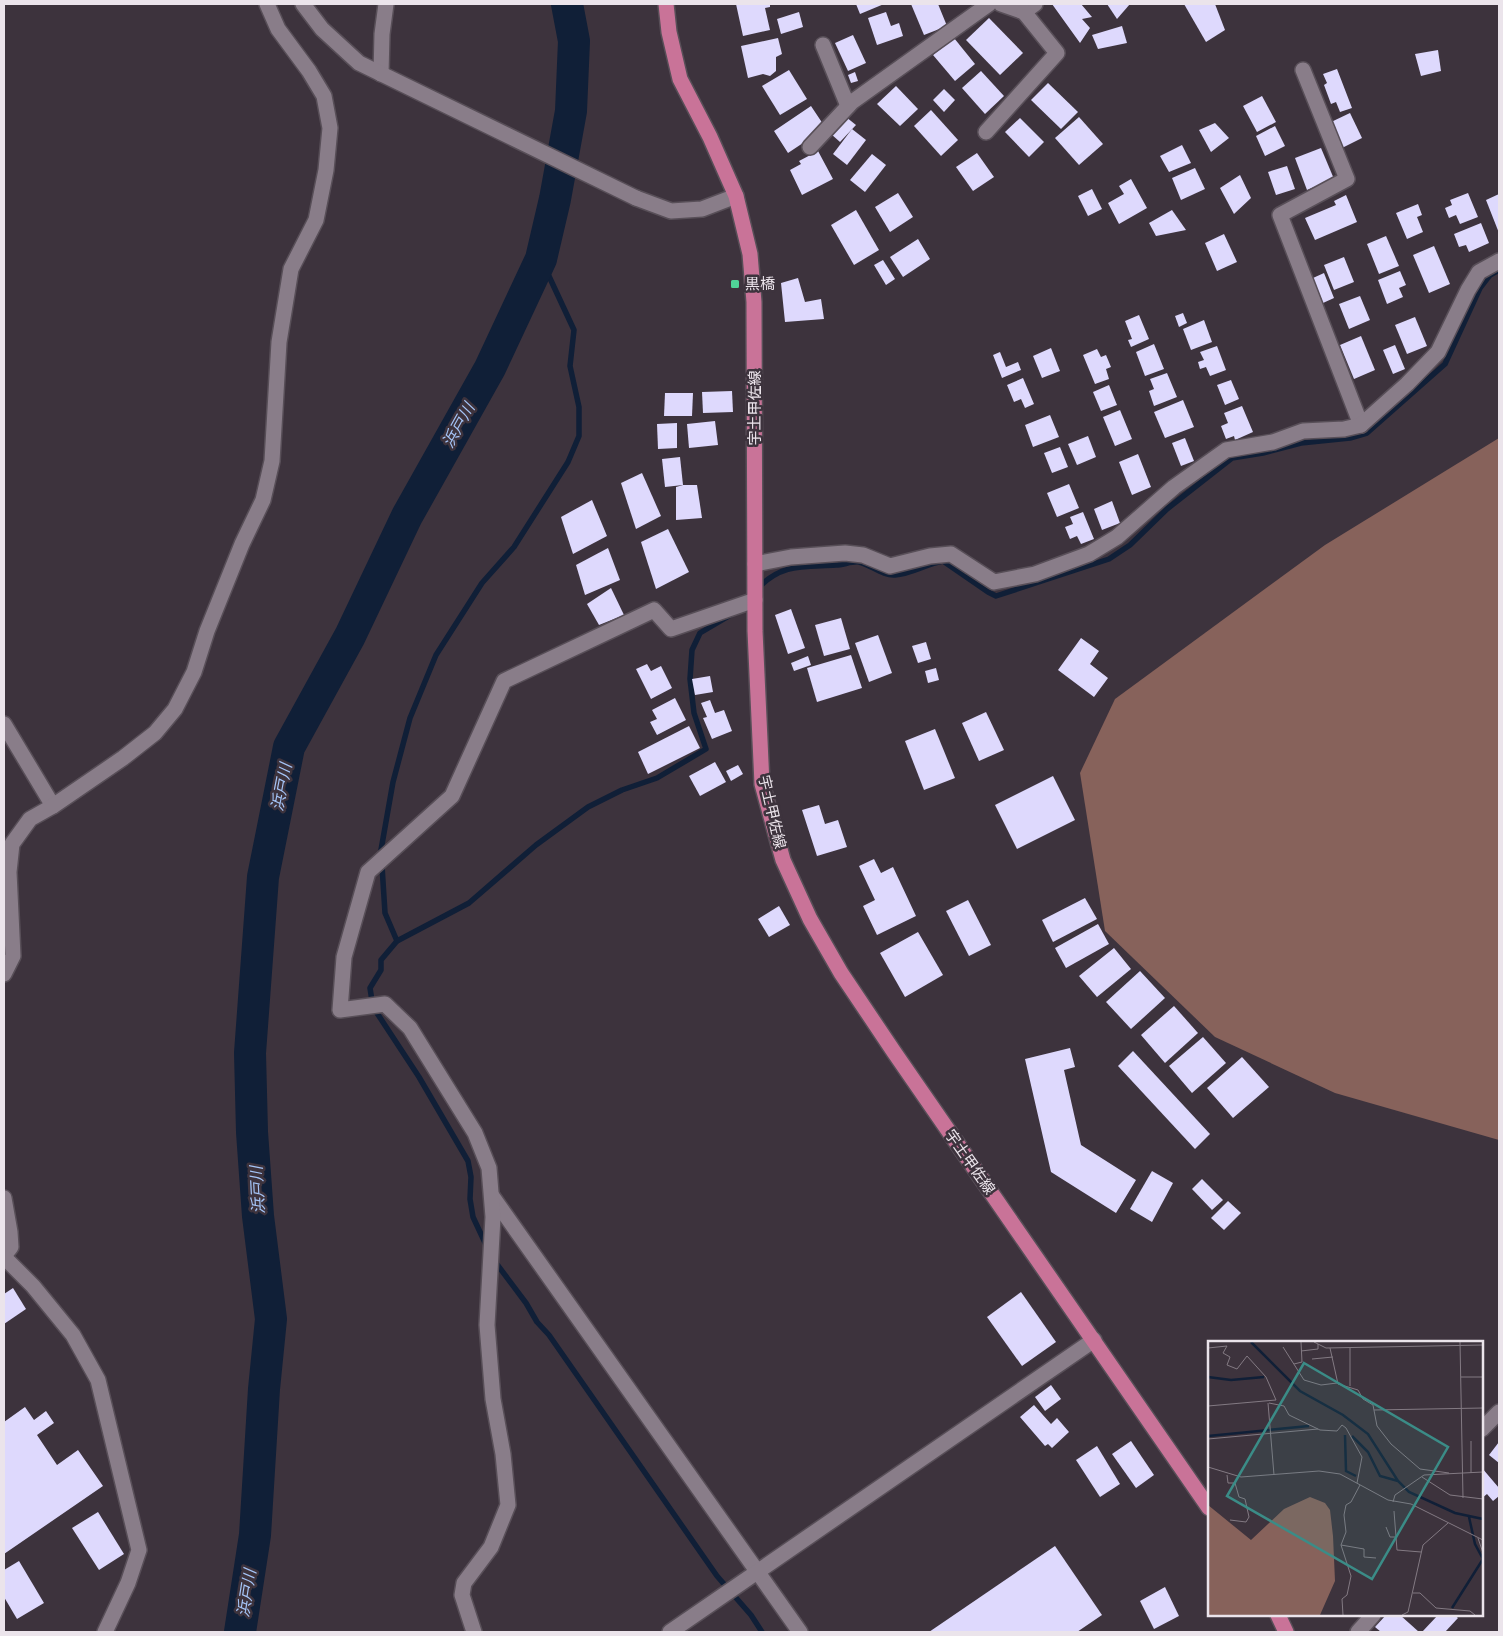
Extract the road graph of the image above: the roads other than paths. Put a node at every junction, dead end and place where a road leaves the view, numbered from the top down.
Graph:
1 (267, 4) edge
2 (303, 4) edge
3 (386, 4) edge
4 (666, 4) edge
5 (989, 4) edge
6 (1000, 4) edge
7 (1030, 8) edge
8 (823, 45) dead end
9 (1303, 70) dead end
10 (381, 74) junction
11 (848, 106) junction
12 (986, 132) dead end
13 (810, 147) dead end
14 (736, 196) junction
15 (1499, 261) edge
16 (1362, 425) junction
17 (755, 564) junction
18 (755, 600) junction
19 (4, 724) edge
20 (53, 806) junction
21 (4, 974) edge
22 (491, 1195) junction
23 (4, 1198) edge
24 (4, 1256) edge
25 (1094, 1340) junction
26 (1499, 1412) edge
27 (1483, 1428) edge
28 (1208, 1507) edge
29 (758, 1573) junction
30 (1278, 1616) edge
31 (1372, 1616) edge
32 (105, 1632) edge
33 (474, 1632) edge
34 (670, 1632) edge
35 (800, 1632) edge
36 (1286, 1632) edge
37 (1358, 1632) edge

1 - 20 street
2 - 10 street
3 - 10 street
4 - 14 main road, 宇土甲佐線
5 - 11 street
6 - 7 street
7 - 12 street
8 - 11 street
9 - 16 street
10 - 14 street
11 - 13 street
14 - 17 main road, 宇土甲佐線
15 - 16 street
16 - 17 street
17 - 18 main road, 宇土甲佐線
18 - 22 street
18 - 25 main road, 宇土甲佐線
19 - 20 street
20 - 21 street
22 - 29 street
22 - 33 street
23 - 24 street
24 - 32 street
25 - 28 main road, 宇土甲佐線
25 - 29 street
26 - 27 street
29 - 34 street
29 - 35 street
30 - 36 main road
31 - 37 street

